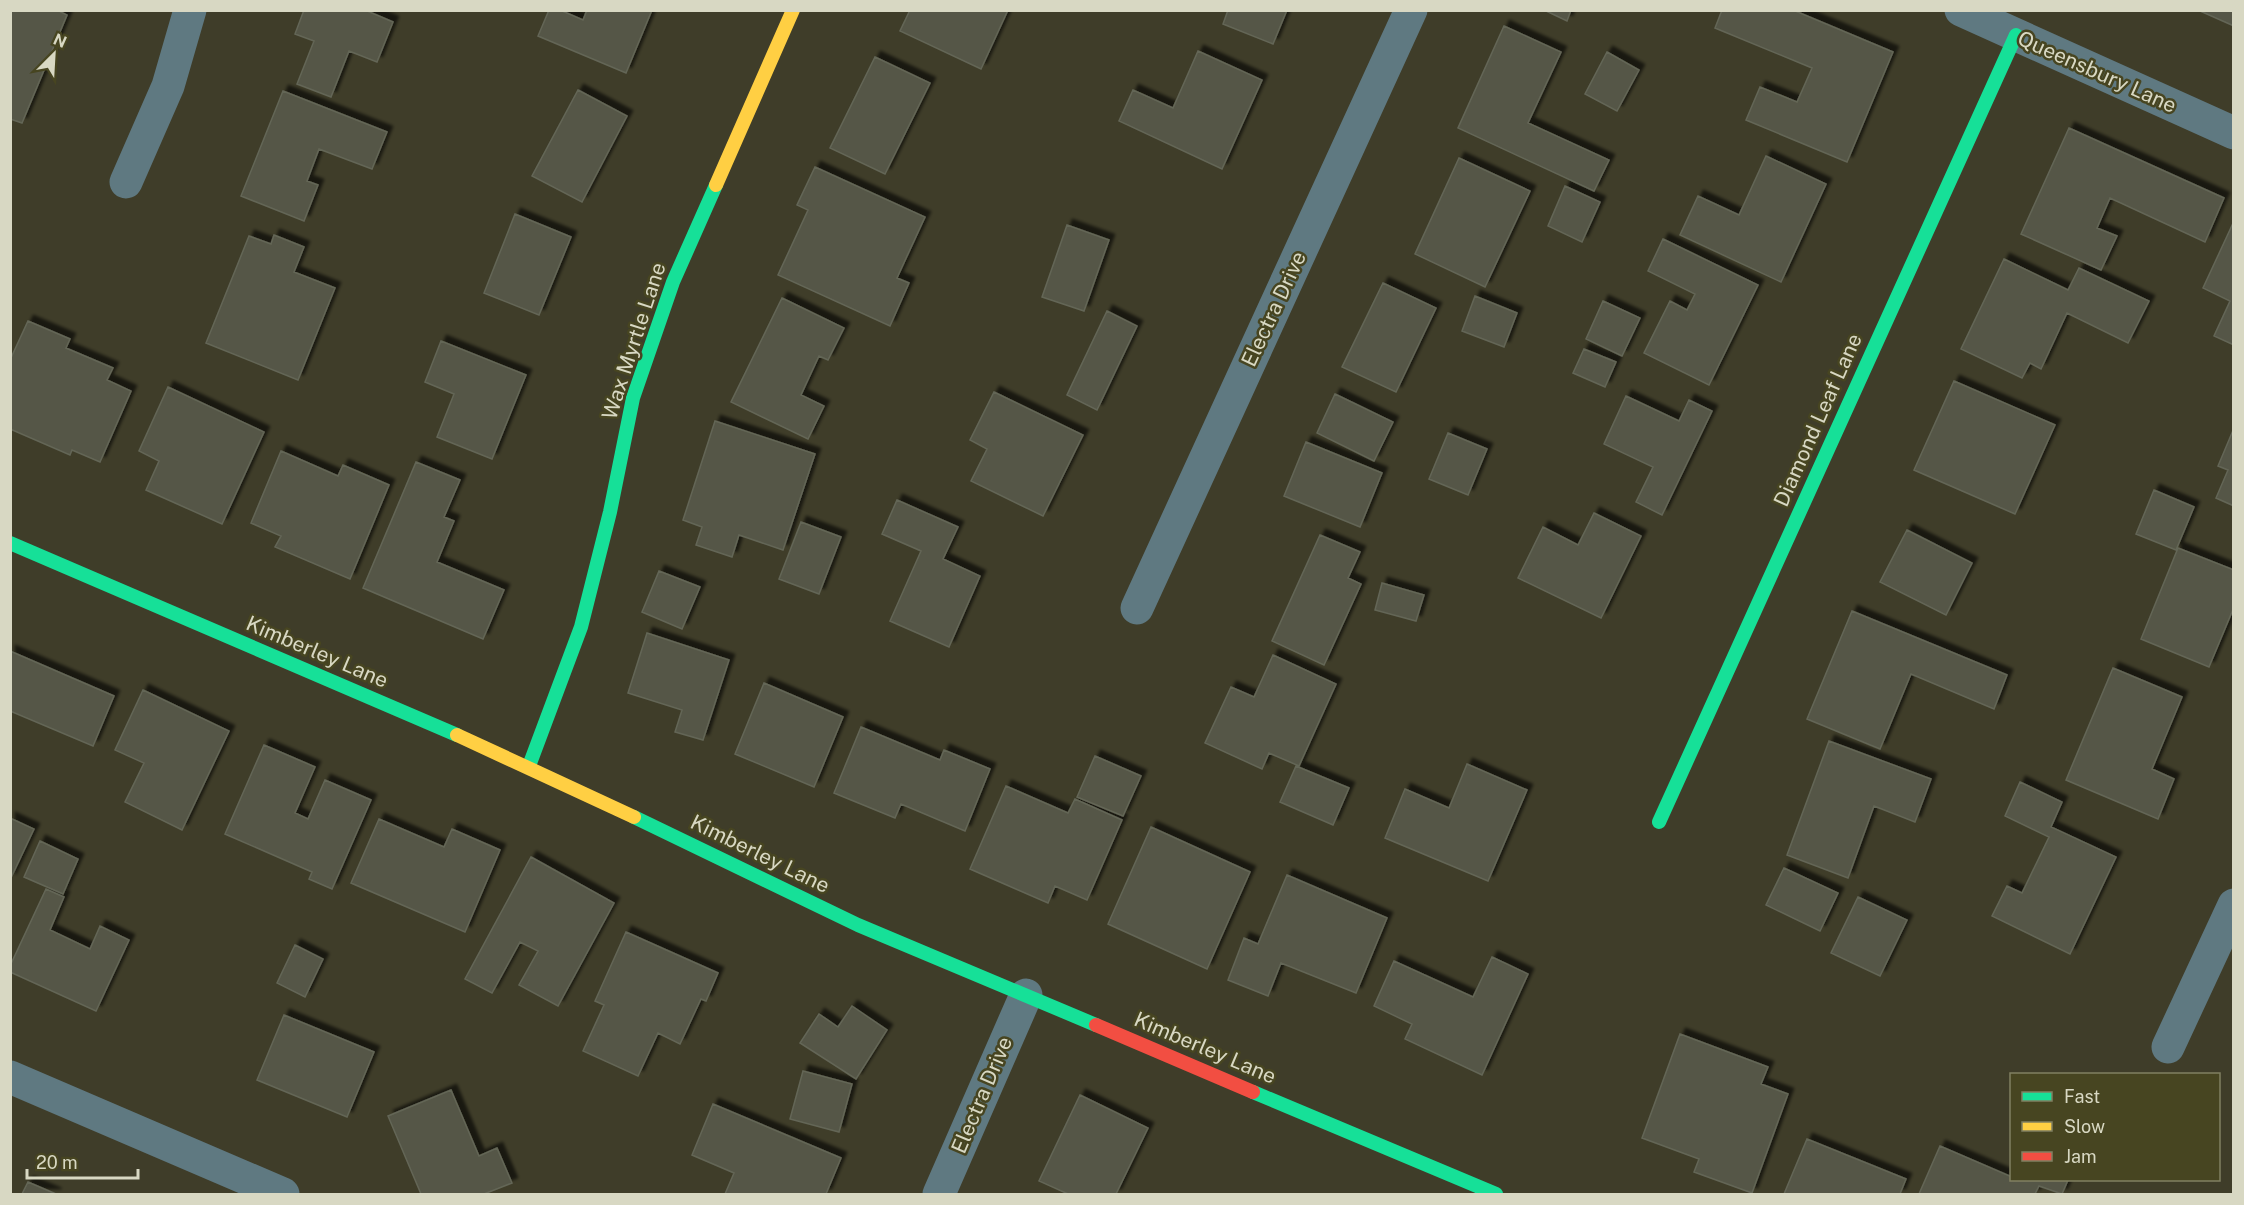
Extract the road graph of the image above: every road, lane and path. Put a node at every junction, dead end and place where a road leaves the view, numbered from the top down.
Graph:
1 (190, 10) edge
2 (793, 10) edge
3 (1411, 10) edge
4 (1961, 10) edge
5 (2016, 35) junction
6 (2234, 133) edge
7 (126, 182) dead end
8 (10, 543) edge
9 (1137, 608) dead end
10 (529, 766) junction
11 (1659, 822) dead end
12 (2234, 905) edge
13 (1026, 995) junction
14 (2168, 1047) dead end
15 (10, 1077) edge
16 (282, 1194) edge
17 (939, 1194) edge
18 (1496, 1194) edge

1 - 7 street
2 - 10 street, Wax Myrtle Lane
3 - 9 street, Electra Drive
4 - 5 street, Queensbury Lane
5 - 6 street, Queensbury Lane
5 - 11 street, Diamond Leaf Lane
8 - 10 street, Kimberley Lane
10 - 13 street, Kimberley Lane
12 - 14 street
13 - 17 street, Electra Drive
13 - 18 street, Kimberley Lane
15 - 16 street

